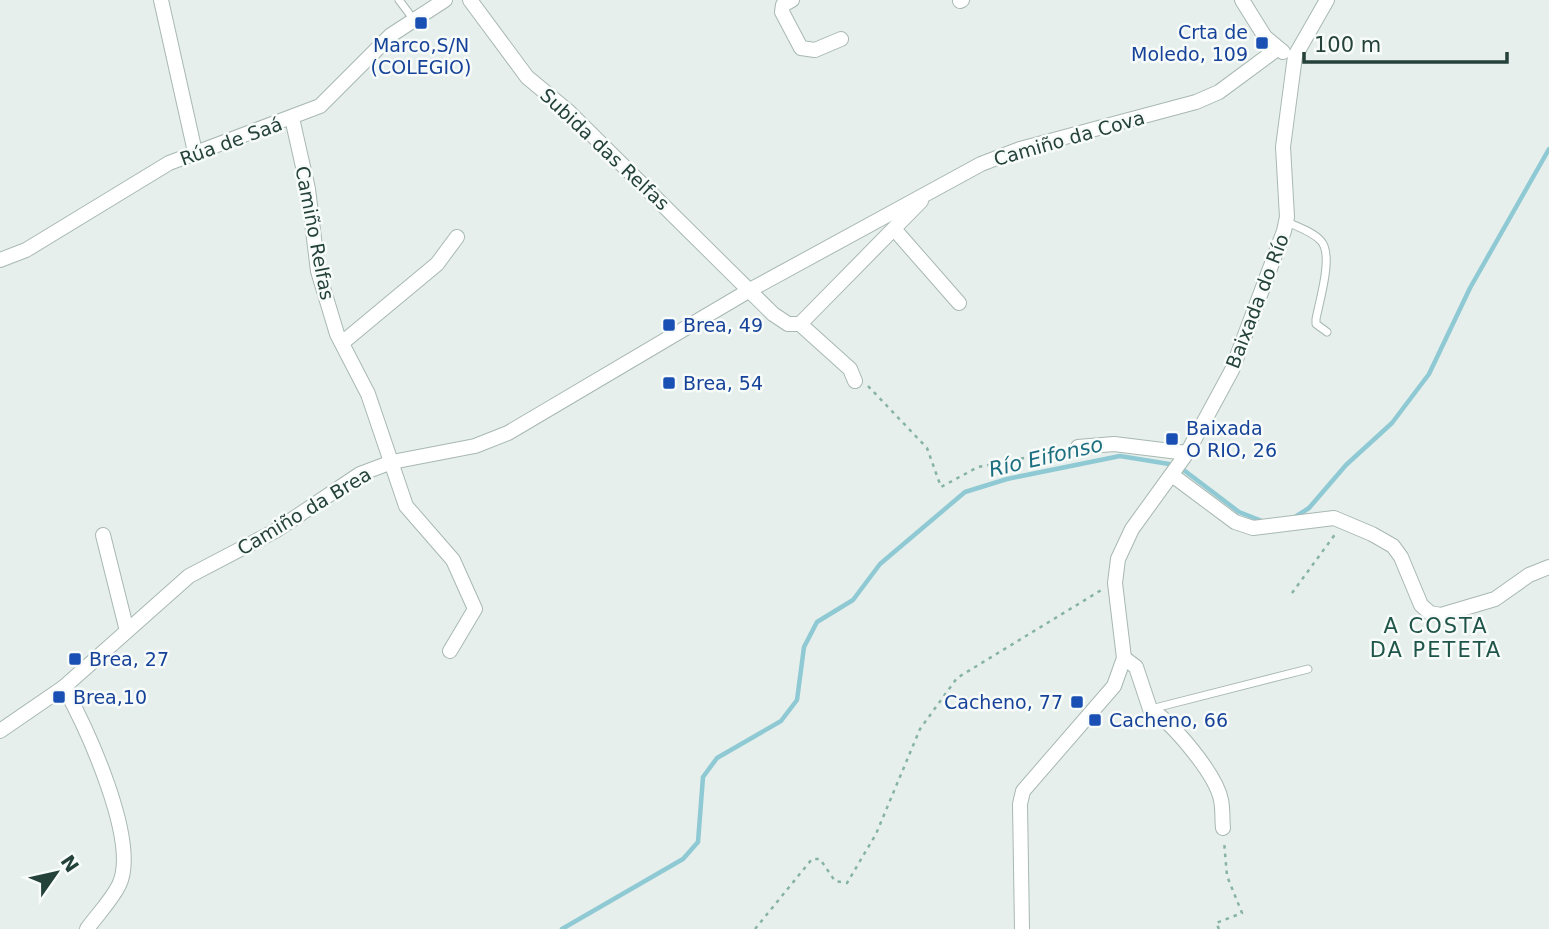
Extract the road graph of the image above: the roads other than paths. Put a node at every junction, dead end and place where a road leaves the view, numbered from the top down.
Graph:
1 (161, 0) edge
2 (399, 0) edge
3 (445, 0) edge
4 (470, 0) edge
5 (792, 0) edge
6 (1242, 0) edge
7 (1327, 0) edge
8 (414, 20) junction
9 (841, 39) dead end
10 (1277, 49) junction
11 (1295, 56) junction
12 (292, 118) junction
13 (195, 152) junction
14 (926, 196) junction
15 (1286, 222) junction
16 (895, 230) junction
17 (457, 237) dead end
18 (0, 260) edge
19 (750, 290) junction
20 (959, 303) dead end
21 (800, 324) junction
22 (1327, 331) dead end
23 (342, 343) junction
24 (855, 381) road end
25 (1078, 447) road end
26 (1187, 453) junction
27 (392, 462) junction
28 (1173, 473) junction
29 (103, 535) dead end
30 (1549, 567) edge
31 (127, 631) junction
32 (450, 651) dead end
33 (1124, 658) junction
34 (1308, 669) dead end
35 (64, 687) junction
36 (1150, 709) junction
37 (0, 731) edge
38 (1223, 828) road end
39 (87, 929) edge
40 (1022, 929) edge

1 - 13 street
2 - 8 lane
3 - 8 street, Rúa de Saá
4 - 19 street, Subida das Relfas
5 - 9 street
6 - 10 street
7 - 11 street
8 - 12 street, Rúa de Saá
10 - 11 street
10 - 14 street, Camiño da Cova
11 - 15 street, Baixada do Río
12 - 13 street, Rúa de Saá
12 - 23 street, Camiño Relfas
13 - 18 street, Rúa de Saá
14 - 16 street
14 - 19 street, Camiño da Cova
15 - 22 lane
15 - 26 street, Baixada do Río
16 - 20 street
16 - 21 street
17 - 23 street
19 - 21 street, Subida das Relfas
19 - 27 street, Camiño da Brea
21 - 24 street, Subida das Relfas
23 - 27 street, Camiño Relfas
25 - 26 street
26 - 28 street, Baixada do Río
27 - 31 street, Camiño da Brea
27 - 32 street, Camiño Relfas
28 - 30 street
28 - 33 street, Baixada do Río
29 - 31 street
31 - 35 street, Camiño da Brea
33 - 36 street
33 - 40 street
34 - 36 lane
35 - 37 street, Camiño da Brea
35 - 39 street
36 - 38 street

